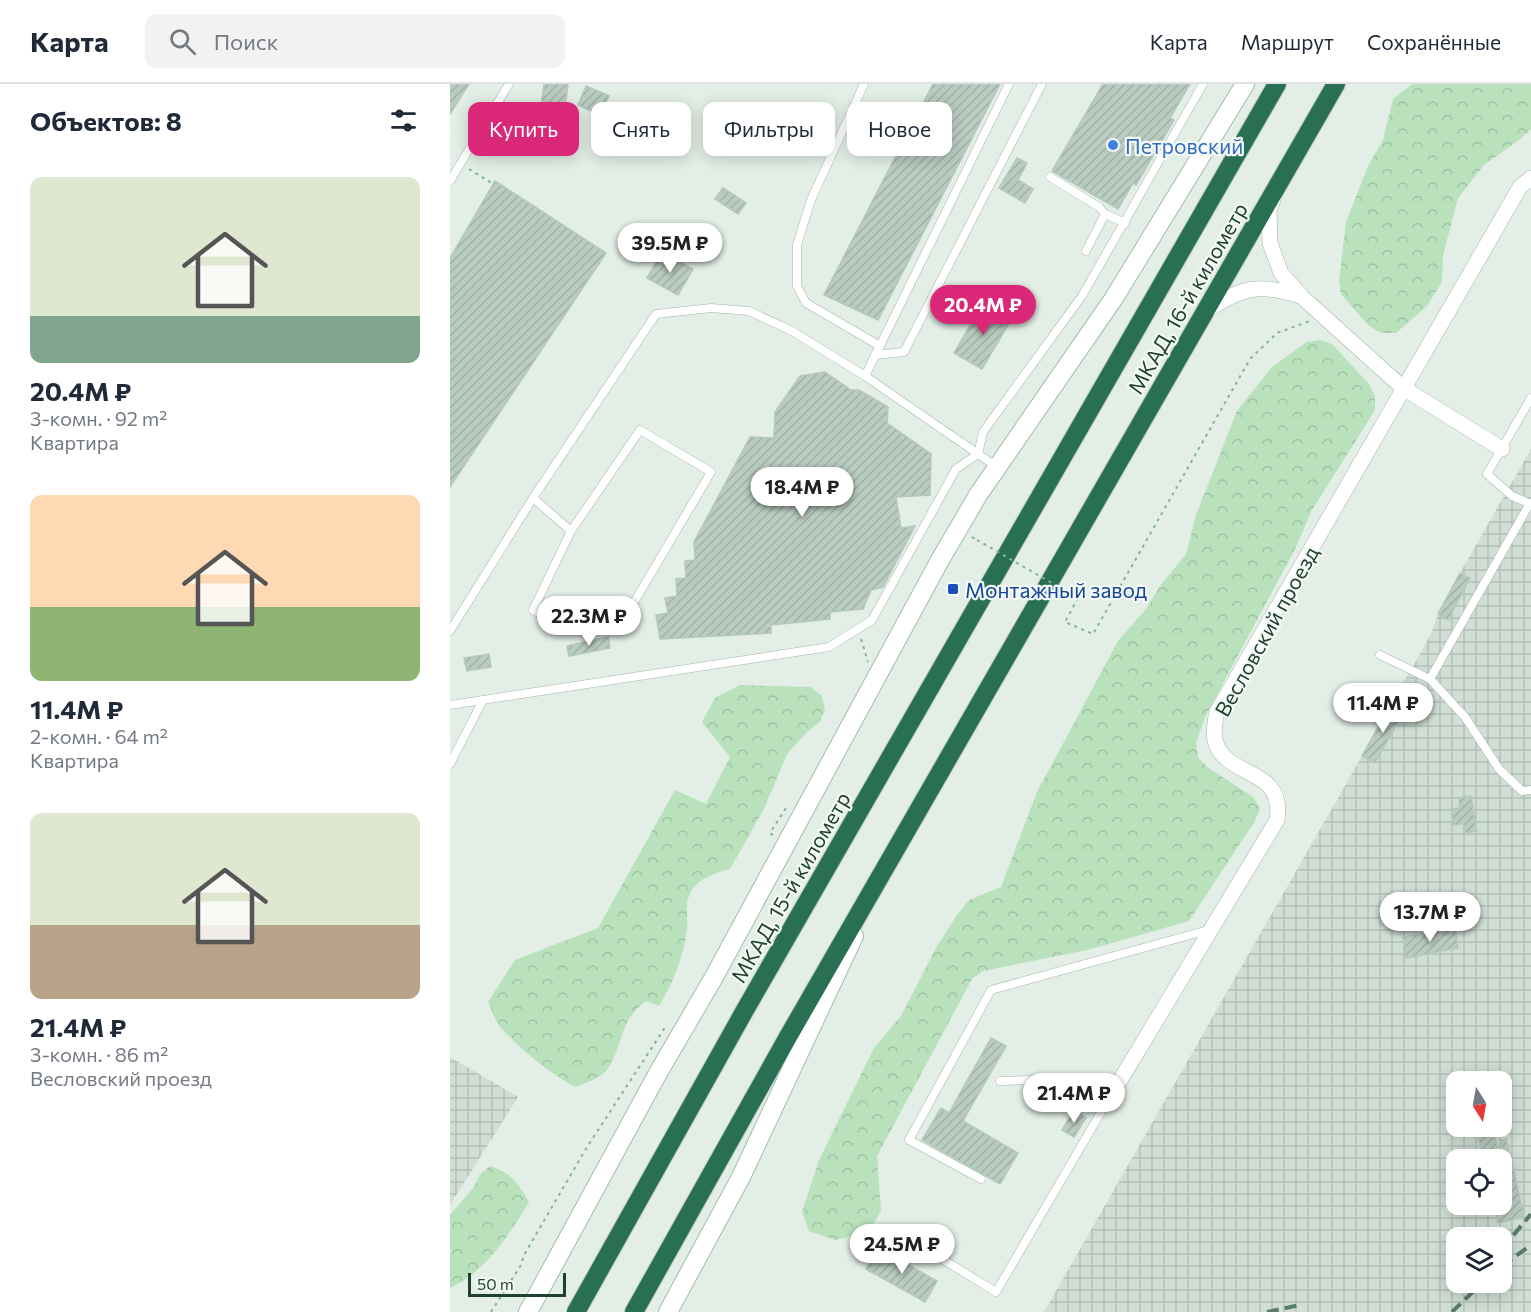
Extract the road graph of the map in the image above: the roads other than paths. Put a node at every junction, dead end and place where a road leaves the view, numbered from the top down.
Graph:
1 (509, 84) edge
2 (864, 84) edge
3 (1009, 84) edge
4 (1042, 84) edge
5 (1203, 84) edge
6 (1245, 84) edge
7 (1277, 84) edge
8 (1336, 84) edge
9 (1050, 177) dead end
10 (1531, 178) edge
11 (450, 181) edge
12 (1280, 181) junction
13 (1105, 214) junction
14 (1125, 223) junction
15 (1086, 251) dead end
16 (1302, 297) junction
17 (1205, 312) junction
18 (880, 346) junction
19 (875, 355) junction
20 (865, 376) junction
21 (1403, 388) junction
22 (1531, 398) edge
23 (1502, 449) junction
24 (978, 454) junction
25 (998, 467) junction
26 (1046, 486) joint
27 (533, 498) junction
28 (1530, 504) edge
29 (571, 531) junction
30 (633, 604) dead end
31 (564, 626) dead end
32 (450, 631) edge
33 (1380, 655) dead end
34 (1431, 679) junction
35 (483, 700) junction
36 (450, 705) edge
37 (450, 764) edge
38 (1531, 790) edge
39 (888, 863) junction
40 (1211, 930) junction
41 (1000, 1081) dead end
42 (1107, 1102) junction
43 (981, 1179) dead end
44 (900, 1233) dead end
45 (528, 1312) edge
46 (576, 1312) edge
47 (634, 1312) edge
48 (668, 1312) edge

1 - 11 lane
2 - 18 lane
3 - 18 lane
4 - 19 lane
5 - 14 lane
6 - 25 main road
7 - 26 highway, МКАД, 16-й километр
8 - 12 highway, МКАД, 16-й километр
9 - 13 lane
10 - 21 street, Весловский проезд
12 - 16 street
12 - 17 highway, МКАД, 16-й километр
13 - 14 lane
13 - 15 lane
14 - 24 lane
16 - 17 street
16 - 21 street
17 - 39 highway, МКАД, 16-й километр
18 - 19 lane
19 - 20 lane
20 - 24 lane
20 - 27 lane
21 - 23 street
21 - 40 street, Весловский проезд
22 - 23 lane
23 - 28 lane
24 - 25 lane
24 - 35 lane
25 - 45 main road
26 - 46 highway, МКАД, 15-й километр
27 - 29 lane
27 - 32 lane
28 - 34 lane
29 - 30 lane
29 - 31 lane
33 - 34 lane
34 - 38 lane
35 - 36 lane
35 - 37 lane
39 - 47 highway
39 - 48 main road
40 - 42 street, Весловский проезд
40 - 43 lane
41 - 42 lane
42 - 44 lane

